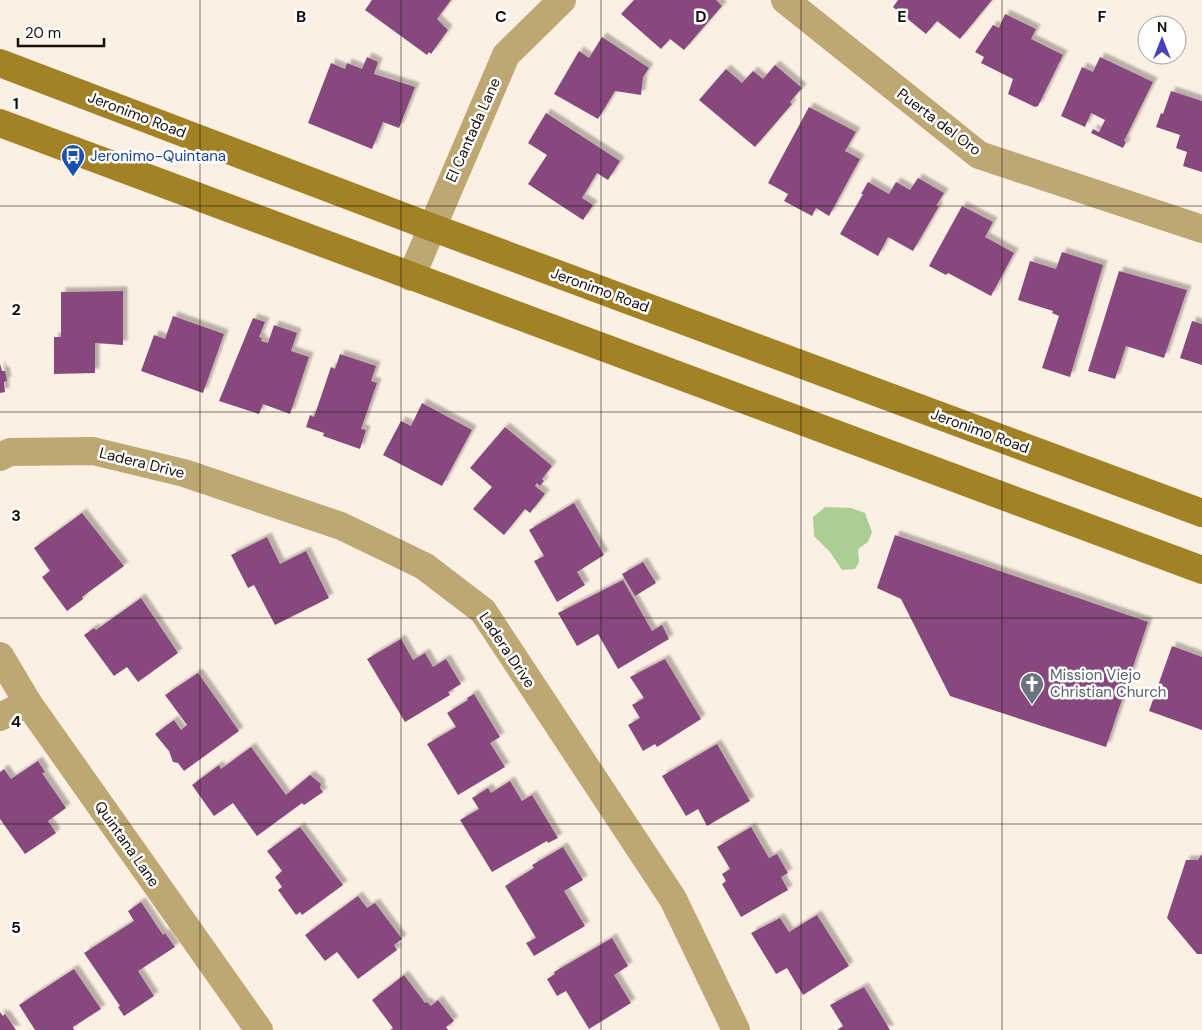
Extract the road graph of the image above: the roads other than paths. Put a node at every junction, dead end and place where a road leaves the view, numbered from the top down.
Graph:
1 (562, 0) edge
2 (785, 0) edge
3 (0, 63) edge
4 (0, 123) edge
5 (431, 227) junction
6 (1202, 229) edge
7 (411, 277) junction
8 (0, 457) edge
9 (1202, 513) edge
10 (1202, 570) edge
11 (0, 656) edge
12 (28, 703) junction
13 (0, 717) edge
14 (251, 1027) edge
15 (736, 1030) edge

1 - 5 street, El Cantada Lane
2 - 6 street, Puerta del Oro
3 - 5 main road, Jeronimo Road
4 - 7 main road
5 - 7 street, El Cantada Lane
5 - 9 main road, Jeronimo Road
7 - 10 main road
8 - 15 street, Ladera Drive
11 - 12 street, Quintana Lane
12 - 13 street
12 - 14 street, Quintana Lane

